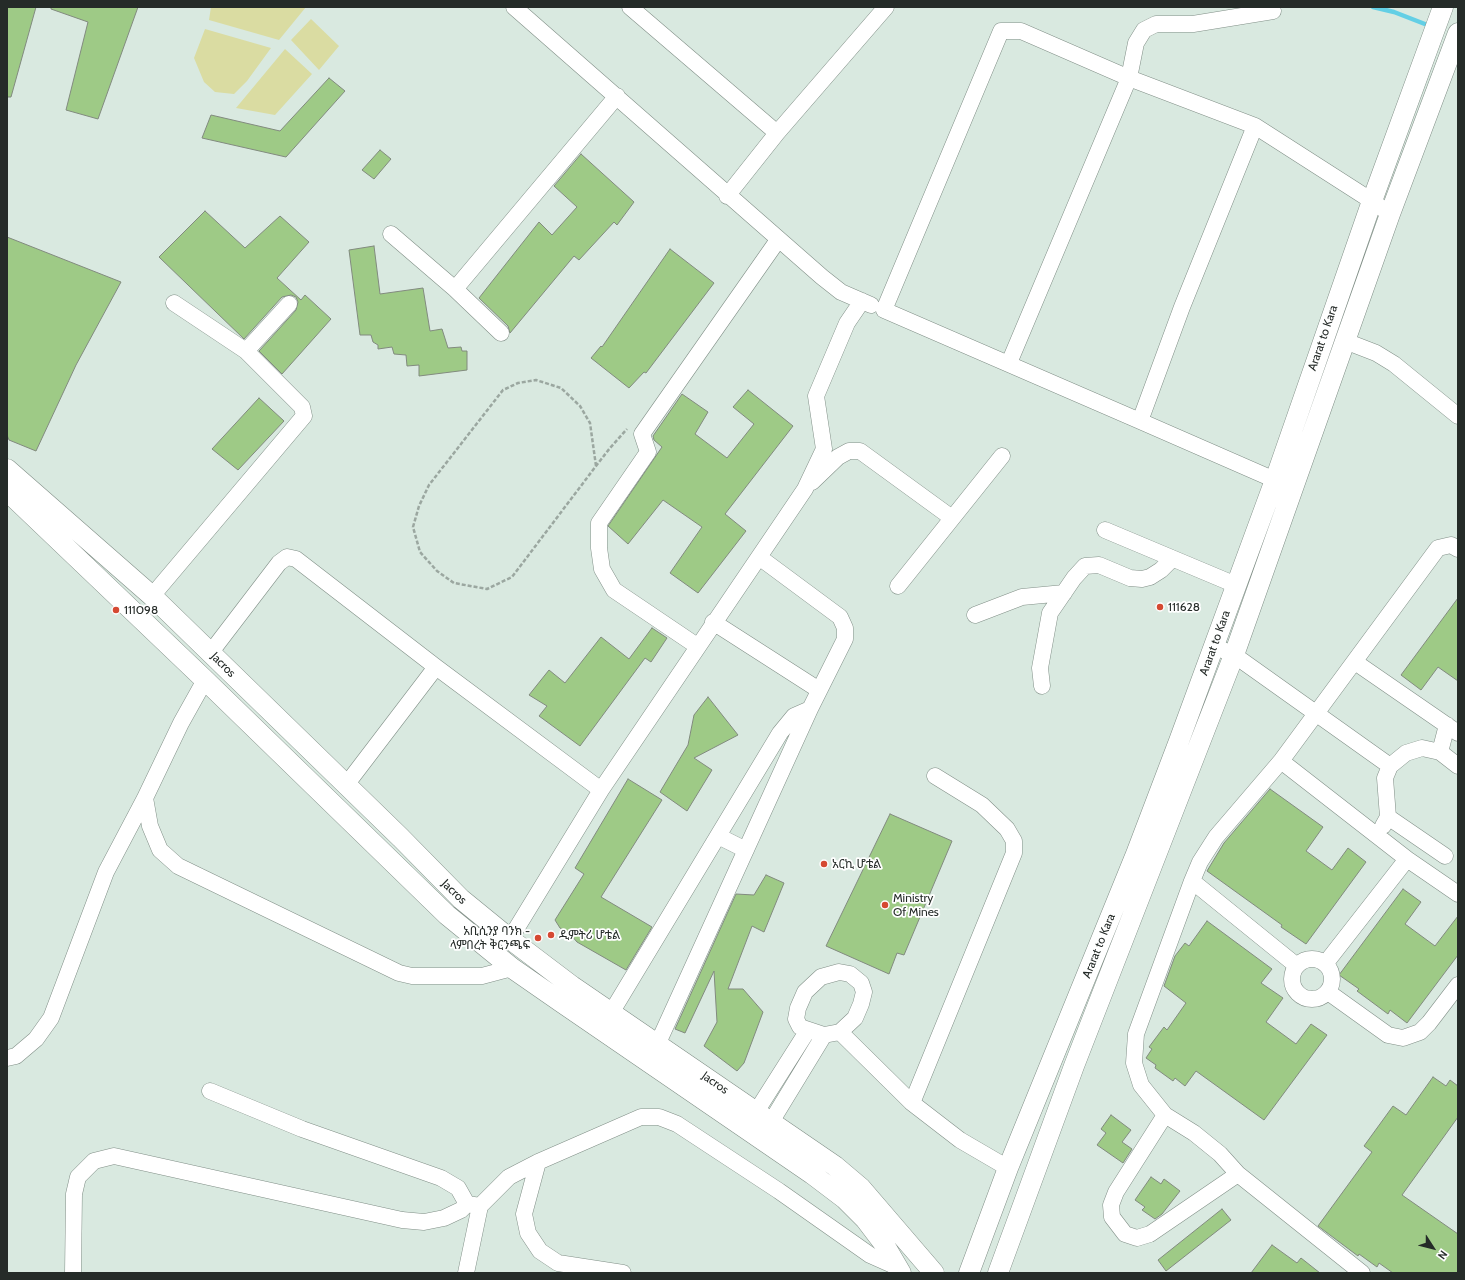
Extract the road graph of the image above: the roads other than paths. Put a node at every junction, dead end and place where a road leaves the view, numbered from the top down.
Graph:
1 (514, 7) edge
2 (630, 7) edge
3 (886, 7) edge
4 (1273, 11) dead end
5 (1441, 11) edge
6 (1458, 33) edge
7 (1129, 78) junction
8 (617, 96) junction
9 (1255, 126) junction
10 (777, 133) junction
11 (727, 196) junction
12 (1372, 201) junction
13 (1390, 214) junction
14 (391, 234) dead end
15 (778, 240) junction
16 (455, 289) junction
17 (862, 301) junction
18 (174, 303) dead end
19 (289, 304) dead end
20 (884, 310) junction
21 (501, 333) dead end
22 (1345, 341) junction
23 (246, 351) junction
24 (1009, 363) junction
25 (1458, 416) edge
26 (1140, 421) junction
27 (1002, 456) dead end
28 (7, 469) edge
29 (1275, 480) junction
30 (805, 489) junction
31 (7, 491) edge
32 (952, 518) junction
33 (1105, 530) dead end
34 (1458, 549) edge
35 (759, 557) junction
36 (1172, 559) junction
37 (1236, 585) junction
38 (898, 586) dead end
39 (1064, 593) junction
40 (152, 596) junction
41 (975, 615) dead end
42 (713, 622) junction
43 (697, 646) junction
44 (1214, 646) junction
45 (211, 652) junction
46 (1234, 654) junction
47 (1355, 662) junction
48 (436, 667) junction
49 (205, 680) junction
50 (1042, 686) dead end
51 (819, 690) junction
52 (810, 709) junction
53 (1317, 712) junction
54 (1453, 729) edge
55 (1440, 752) junction
56 (1281, 761) junction
57 (1390, 766) junction
58 (1458, 766) edge
59 (936, 776) dead end
60 (346, 786) junction
61 (600, 790) junction
62 (146, 798) junction
63 (1388, 817) junction
64 (1378, 835) junction
65 (718, 836) junction
66 (746, 850) junction
67 (1452, 856) edge
68 (1408, 859) junction
69 (1434, 877) junction
70 (1192, 881) junction
71 (1458, 894) edge
72 (461, 899) junction
73 (447, 915) junction
74 (510, 939) junction
75 (1325, 964) junction
76 (1297, 966) junction
77 (512, 968) junction
78 (1458, 985) edge
79 (1328, 992) junction
80 (611, 1013) junction
81 (808, 1030) junction
82 (840, 1032) junction
83 (824, 1035) junction
84 (658, 1043) junction
85 (7, 1058) edge
86 (210, 1091) dead end
87 (912, 1103) junction
88 (1165, 1116) junction
89 (763, 1117) junction
90 (538, 1162) junction
91 (1008, 1168) junction
92 (1238, 1174) junction
93 (474, 1205) junction
94 (558, 1268) edge
95 (899, 1270) edge
96 (73, 1273) edge
97 (466, 1273) edge
98 (622, 1273) edge
99 (934, 1273) edge
100 (969, 1273) edge
101 (998, 1273) edge
102 (1362, 1273) edge

1 - 8 street
2 - 10 street
3 - 10 street
4 - 7 street
5 - 12 main road, Ararat to Kara
6 - 13 main road, Ararat to Kara
7 - 9 street
7 - 20 street
7 - 24 street
8 - 11 street
8 - 16 street
9 - 12 street
9 - 26 street
10 - 11 street
11 - 15 street
12 - 13 street
12 - 29 main road, Ararat to Kara
13 - 22 main road, Ararat to Kara
14 - 16 street
15 - 17 street
15 - 43 street
16 - 21 street
17 - 20 street
17 - 30 street
18 - 23 street
19 - 23 street
20 - 24 street
22 - 25 street
22 - 46 main road, Ararat to Kara
23 - 40 street
24 - 26 street
26 - 29 street
27 - 32 street
28 - 40 main road, Jacros
29 - 37 main road, Ararat to Kara
30 - 32 street
30 - 35 street
31 - 49 main road, Jacros
32 - 38 street
33 - 36 street
34 - 47 street
35 - 42 street
35 - 51 street
36 - 37 street
36 - 39 street
37 - 44 main road, Ararat to Kara
39 - 41 street
39 - 50 street
40 - 45 main road, Jacros
42 - 43 street
42 - 51 street
43 - 61 street
44 - 46 street
44 - 91 main road, Ararat to Kara
45 - 48 street
45 - 60 main road, Jacros
46 - 53 street
46 - 101 main road, Ararat to Kara
47 - 53 street
47 - 54 street
48 - 60 street
48 - 61 street
49 - 62 street
49 - 73 main road, Jacros
51 - 52 street
52 - 65 street
52 - 66 street
53 - 56 street
53 - 57 street
54 - 55 street
55 - 57 street
55 - 58 street
56 - 64 street
56 - 70 street
57 - 63 street
59 - 87 street
60 - 72 main road, Jacros
61 - 74 street
62 - 77 street
62 - 85 street
63 - 64 street
63 - 67 street
64 - 68 street
65 - 66 street
65 - 80 street
66 - 84 street
67 - 69 street
68 - 69 street
68 - 75 street
69 - 71 street
70 - 76 street
70 - 88 street
72 - 73 main road
72 - 74 main road, Jacros
73 - 77 main road, Jacros
74 - 80 main road, Jacros
75 - 76 street
75 - 79 street
76 - 79 street
77 - 95 main road, Jacros
78 - 79 street
80 - 84 main road, Jacros
81 - 82 street
81 - 83 street
81 - 89 street
82 - 83 street
82 - 87 street
83 - 89 street
84 - 89 main road, Jacros
86 - 93 street
87 - 91 street
88 - 92 street
88 - 92 street
89 - 99 main road, Jacros
90 - 93 street
90 - 94 street
90 - 95 street
91 - 100 main road, Ararat to Kara
92 - 102 street
93 - 96 street
93 - 97 street
94 - 98 street

